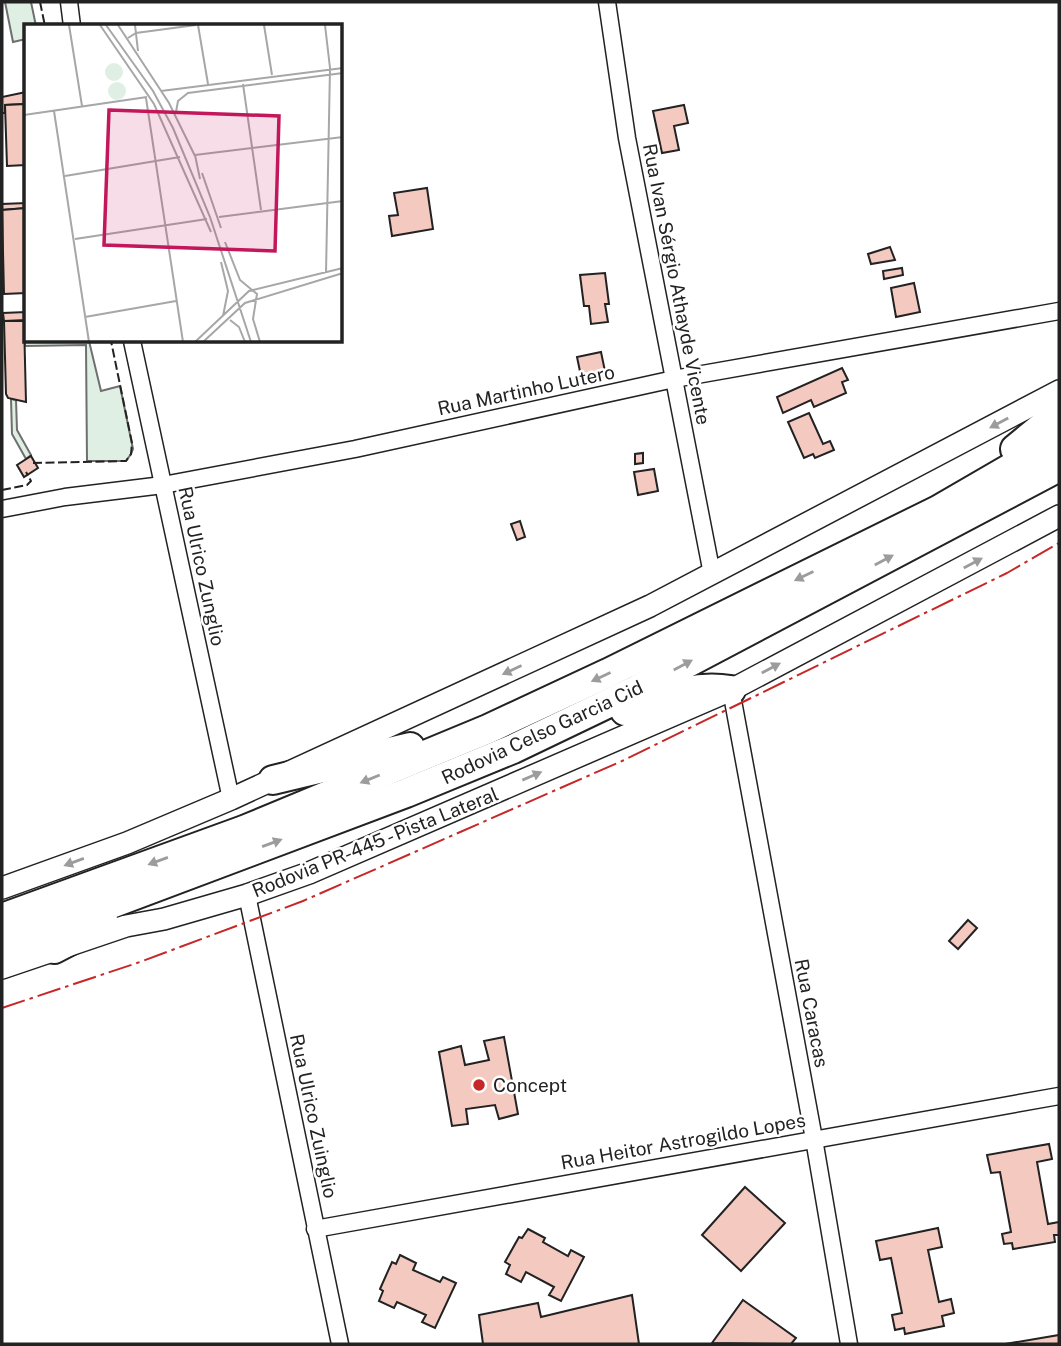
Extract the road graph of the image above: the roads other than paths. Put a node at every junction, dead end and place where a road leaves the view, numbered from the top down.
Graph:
1 (69, 2) edge
2 (607, 2) edge
3 (72, 24) edge
4 (1059, 311) edge
5 (132, 343) edge
6 (674, 379) junction
7 (1059, 391) edge
8 (1059, 413) edge
9 (1059, 440) edge
10 (1059, 467) edge
11 (163, 485) junction
12 (2, 509) edge
13 (938, 510) junction
14 (1059, 516) edge
15 (1049, 527) edge
16 (712, 574) junction
17 (731, 690) junction
18 (488, 729) junction
19 (513, 748) junction
20 (273, 780) junction
21 (232, 799) junction
22 (237, 857) junction
23 (2, 888) edge
24 (247, 895) junction
25 (2, 918) edge
26 (2, 945) edge
27 (54, 949) junction
28 (2, 968) edge
29 (1059, 1096) edge
30 (814, 1139) junction
31 (315, 1229) junction
32 (340, 1344) edge
33 (849, 1344) edge

1 - 3 street
2 - 6 street, Rua Ivan Sérgio Athayde Vicente
4 - 6 street, Rua Martinho Lutero
5 - 11 street, Rua Ulrico Zunglio
6 - 11 street, Rua Martinho Lutero
6 - 16 street, Rua Ivan Sérgio Athayde Vicente
7 -> 16 street
8 - 13 highway
9 - 13 highway, Rodovia Celso Garcia Cid
19 -> 10 highway, Rodovia Celso Garcia Cid
11 - 12 street, Rua Martinho Lutero
11 - 21 street, Rua Ulrico Zunglio
13 -> 18 highway, Rodovia Celso Garcia Cid
14 - 15 street
17 -> 15 street
16 -> 20 street
17 - 19 highway
24 -> 17 street, Rodovia PR-445 - Pista Lateral
17 - 30 street, Rua Caracas
18 - 20 highway
18 -> 25 highway, Rodovia Celso Garcia Cid
22 -> 19 highway, Rodovia Celso Garcia Cid
20 - 21 street
21 -> 23 street
22 - 26 highway, Rodovia Celso Garcia Cid
22 - 27 highway
24 - 27 street, Rodovia PR-445 - Pista Lateral
24 - 31 street, Rua Ulrico Zuinglio
27 - 28 street, Rodovia PR-445 - Pista Lateral
29 - 30 street, Rua Heitor Astrogildo Lopes
30 - 31 street, Rua Heitor Astrogildo Lopes
30 - 33 street, Rua Caracas
31 - 32 street, Rua Ulrico Zuinglio

